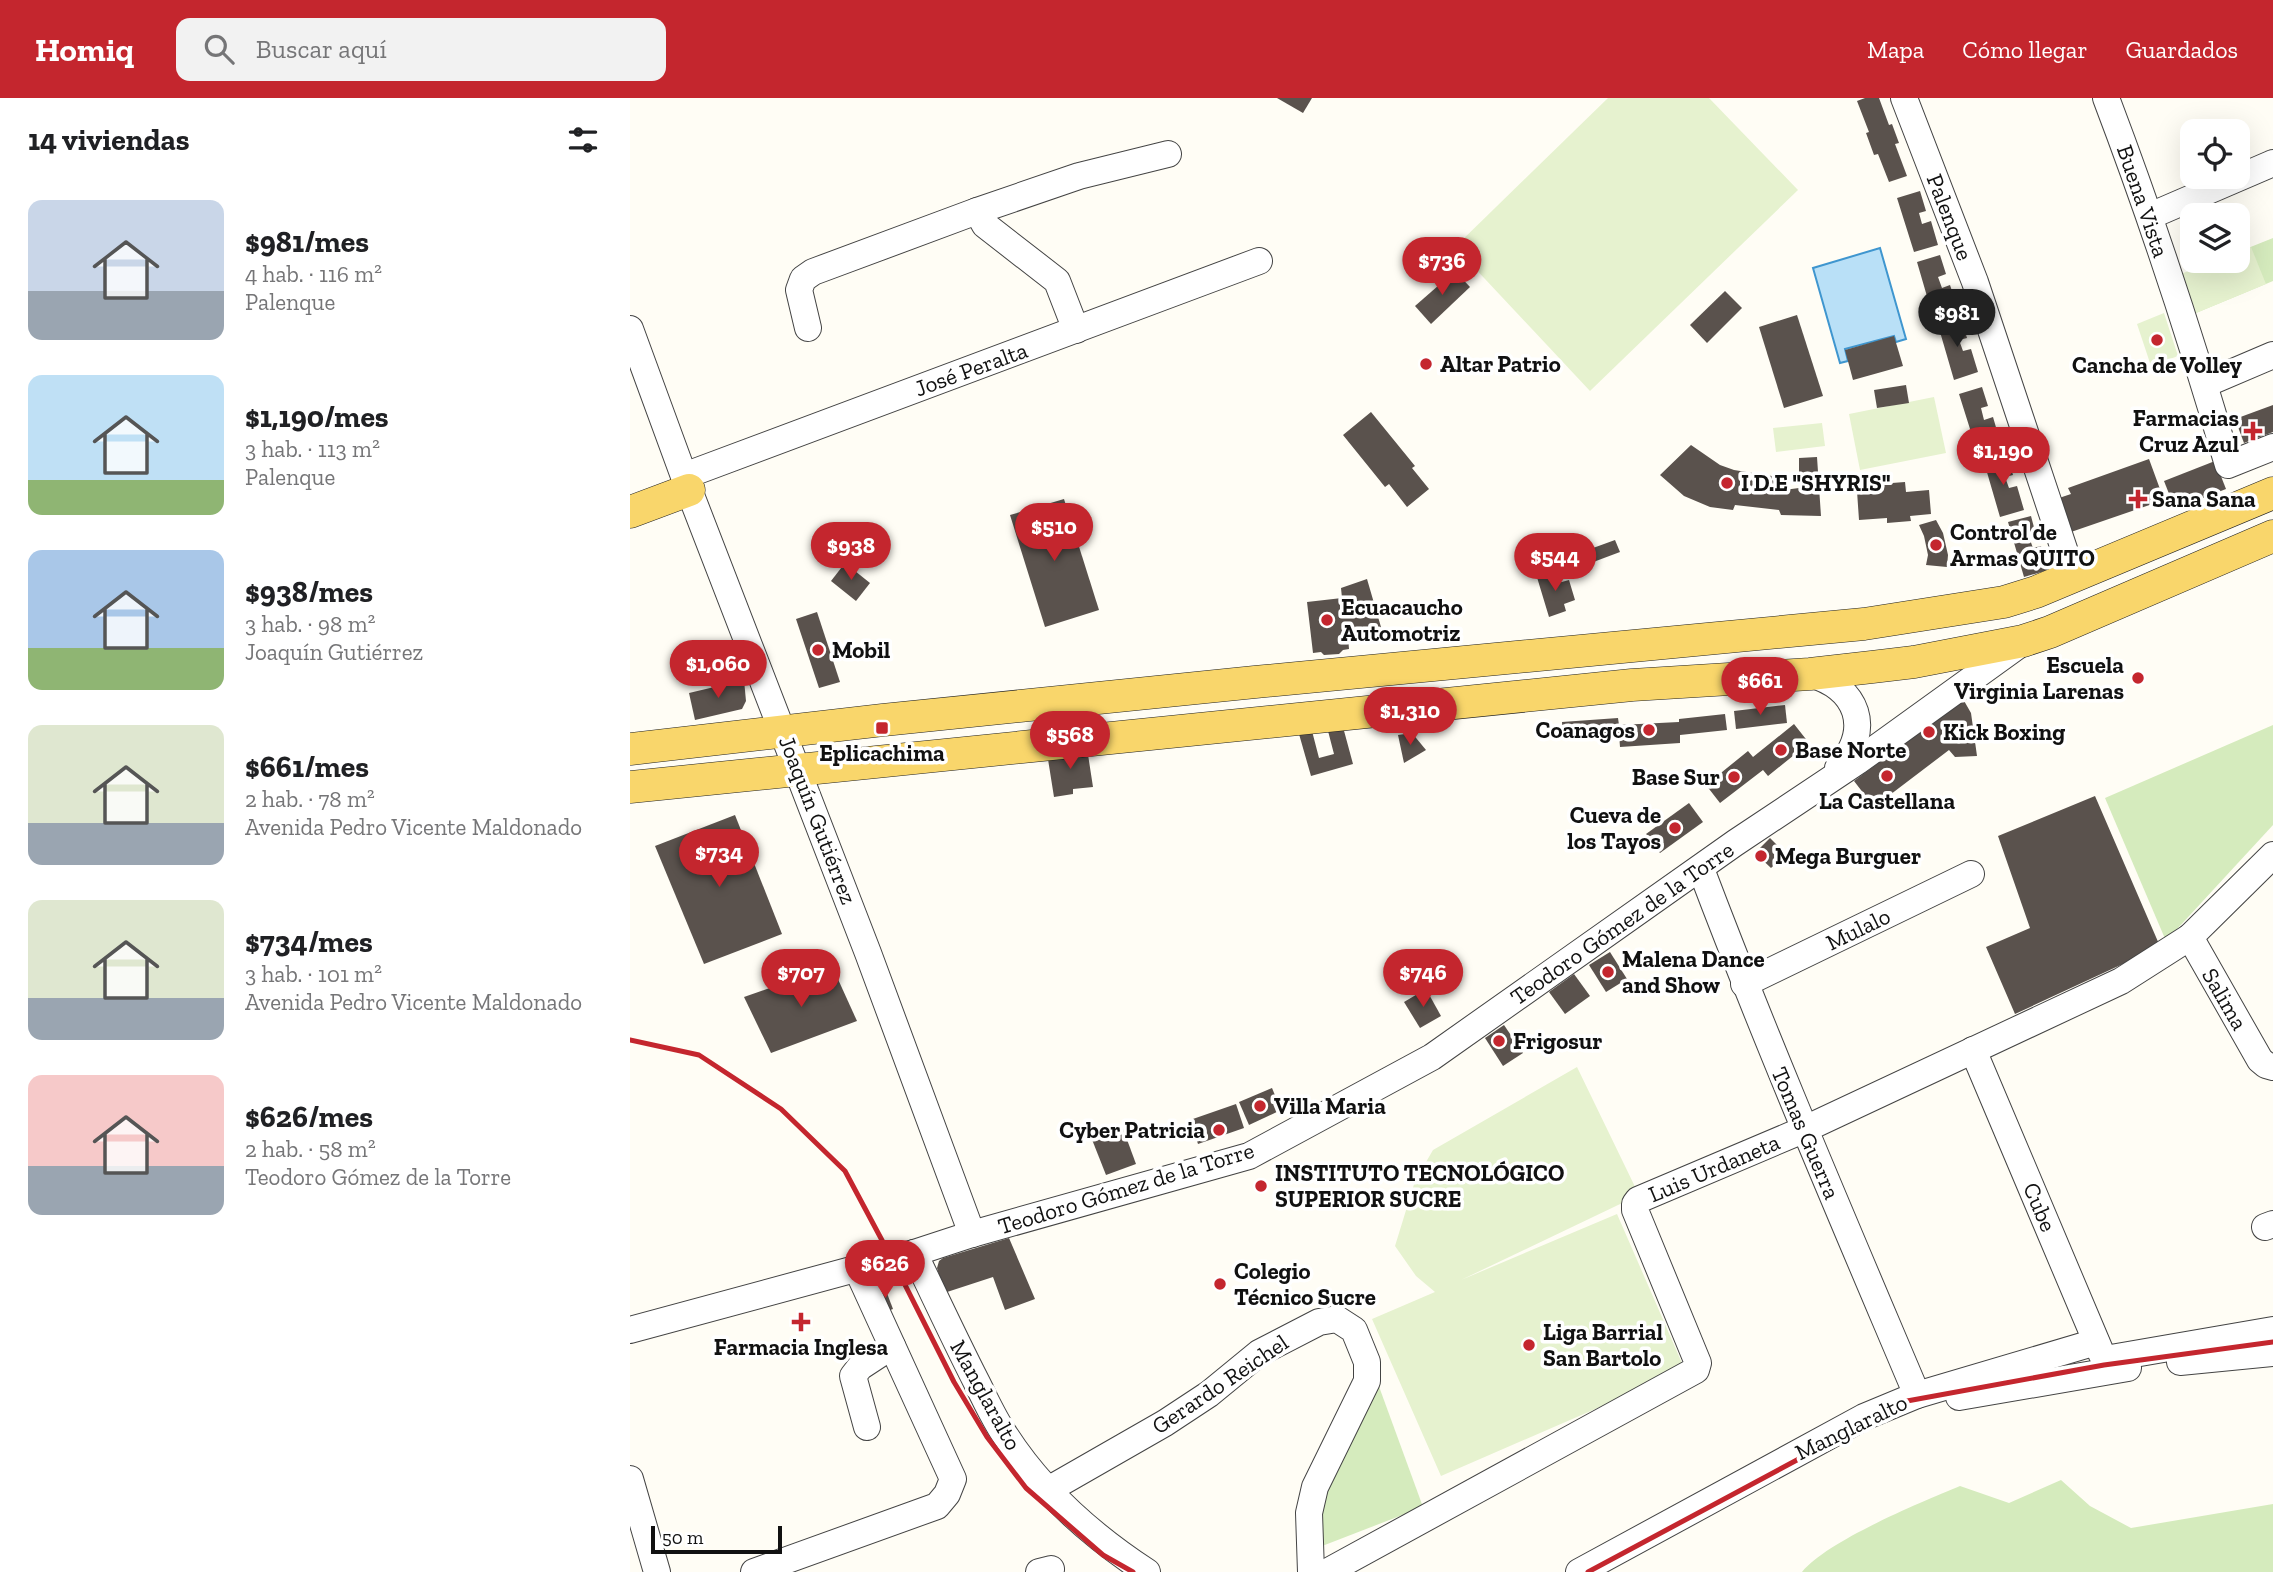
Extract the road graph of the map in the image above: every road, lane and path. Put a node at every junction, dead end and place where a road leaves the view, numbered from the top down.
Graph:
1 (1904, 98) edge
2 (2111, 99) edge
3 (1168, 154) dead end
4 (2273, 163) edge
5 (978, 211) junction
6 (2150, 216) junction
7 (1259, 261) dead end
8 (808, 328) dead end
9 (630, 329) edge
10 (1076, 330) junction
11 (2273, 355) edge
12 (2204, 384) junction
13 (2273, 447) edge
14 (687, 483) junction
15 (2273, 493) edge
16 (630, 512) edge
17 (2273, 536) edge
18 (2073, 576) junction
19 (2023, 641) junction
20 (1985, 669) junction
21 (1818, 676) junction
22 (784, 732) junction
23 (630, 749) edge
24 (798, 769) junction
25 (1822, 785) junction
26 (630, 787) edge
27 (2273, 855) edge
28 (1701, 869) junction
29 (1971, 874) dead end
30 (2190, 937) junction
31 (1744, 984) junction
32 (1973, 1050) junction
33 (2267, 1063) edge
34 (1804, 1130) junction
35 (972, 1234) junction
36 (914, 1253) junction
37 (857, 1269) junction
38 (630, 1330) edge
39 (2273, 1330) edge
40 (892, 1346) junction
41 (2104, 1350) junction
42 (2273, 1353) edge
43 (1917, 1395) junction
44 (867, 1427) dead end
45 (630, 1479) edge
46 (1048, 1490) junction
47 (657, 1572) edge
48 (754, 1572) edge
49 (1147, 1572) edge
50 (1311, 1572) edge
51 (1327, 1572) edge
52 (1578, 1572) edge

1 - 18 street, Palenque
2 - 6 street, Buena Vista
3 - 5 street
4 - 6 street
5 - 8 street
5 - 10 street
6 - 12 street, Buena Vista
7 - 10 street, José Peralta
9 - 14 street, Joaquín Gutiérrez
10 - 14 street, José Peralta
11 - 12 street
12 - 13 street, Buena Vista
14 - 16 main road, José Peralta
14 - 22 street, Joaquín Gutiérrez
15 - 18 main road
17 - 19 main road
18 - 22 main road
19 - 20 street, Teodoro Gómez de la Torre
19 - 21 main road
20 - 21 street
20 - 25 street, Teodoro Gómez de la Torre
21 - 24 main road
21 - 25 street, Teodoro Gómez de la Torre
22 - 23 main road
22 - 24 street, Joaquín Gutiérrez
24 - 26 main road
24 - 35 street, Joaquín Gutiérrez
25 - 28 street, Teodoro Gómez de la Torre
27 - 30 street, Luis Urdaneta
28 - 31 street, Tomas Guerra
28 - 35 street, Teodoro Gómez de la Torre
29 - 31 street, Mulalo
30 - 32 street, Luis Urdaneta
30 - 33 street, Salima
31 - 34 street, Tomas Guerra
32 - 34 street, Luis Urdaneta
32 - 41 street, Cube
34 - 43 street, Tomas Guerra
34 - 51 street, Luis Urdaneta
35 - 36 street, Teodoro Gómez de la Torre
36 - 37 street, Teodoro Gómez de la Torre
36 - 46 street, Manglaralto
37 - 38 street, Teodoro Gómez de la Torre
37 - 40 street
39 - 41 street
40 - 44 street
40 - 48 street
41 - 43 street
42 - 43 street, Manglaralto
43 - 52 street, Manglaralto
45 - 47 street
46 - 49 street, Manglaralto
46 - 50 street, Gerardo Reichel

